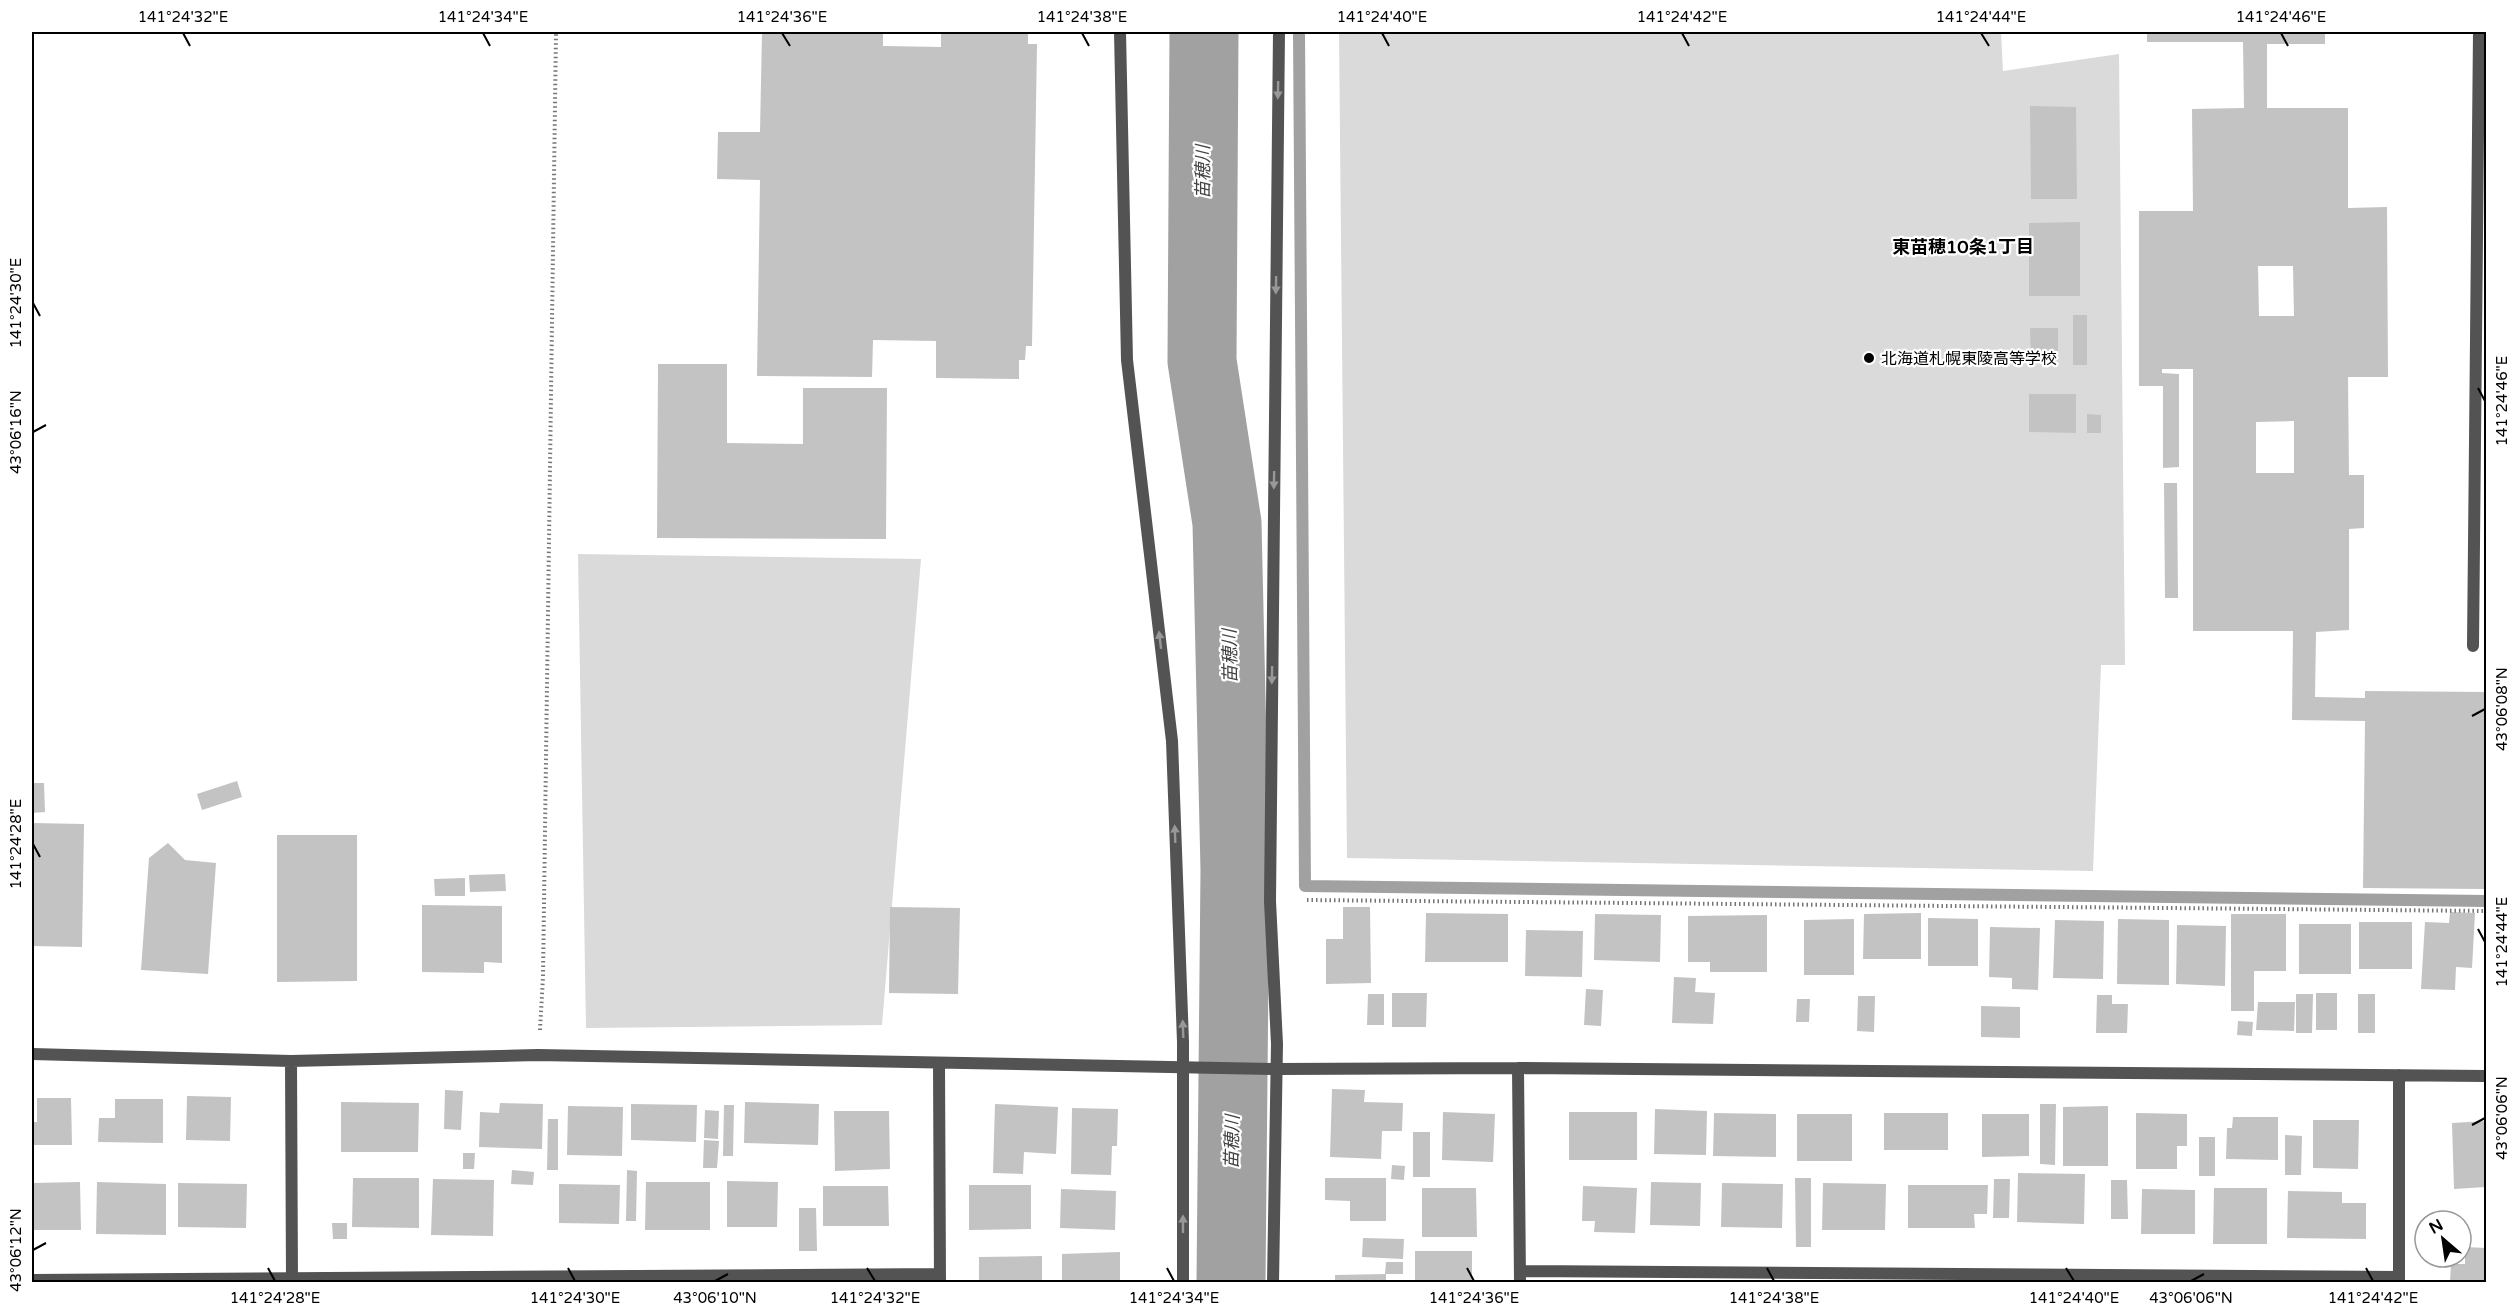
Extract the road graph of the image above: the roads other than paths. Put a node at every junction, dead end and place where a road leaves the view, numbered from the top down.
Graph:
1 (1120, 32) edge
2 (1279, 32) edge
3 (2479, 32) edge
4 (2474, 646) dead end
5 (32, 1054) edge
6 (291, 1061) junction
7 (939, 1064) junction
8 (1183, 1067) junction
9 (1518, 1068) junction
10 (1276, 1069) junction
11 (2399, 1075) junction
12 (2487, 1077) edge
13 (1520, 1277) edge
14 (940, 1278) edge
15 (32, 1280) edge
16 (2399, 1280) edge
17 (292, 1281) edge
18 (1183, 1282) edge
19 (1273, 1282) edge

8 -> 1 street
2 -> 10 street
3 - 4 street
5 - 6 street
6 - 7 street
6 - 17 street
7 - 8 street
7 - 14 street
8 - 10 street
18 -> 8 street
9 - 10 street
9 - 11 street
9 - 13 street
10 - 19 street
11 - 12 street
11 - 16 street
13 - 16 street
14 - 17 street
15 - 17 street

